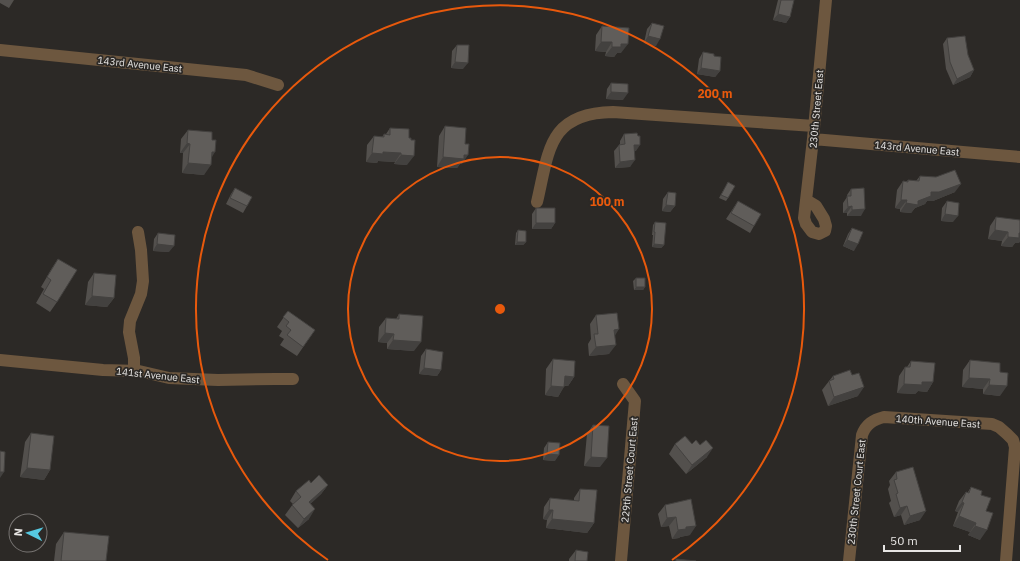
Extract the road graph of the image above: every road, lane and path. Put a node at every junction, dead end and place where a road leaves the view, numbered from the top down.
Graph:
1 (826, 0) edge
2 (0, 50) edge
3 (278, 85) dead end
4 (814, 126) junction
5 (813, 139) junction
6 (1020, 157) edge
7 (806, 200) junction
8 (537, 202) dead end
9 (138, 232) dead end
10 (0, 360) edge
11 (134, 371) junction
12 (293, 379) dead end
13 (623, 384) dead end
14 (868, 424) joint
15 (621, 561) edge
16 (848, 561) edge
17 (1006, 561) edge

1 - 4 street, 230th Street East
2 - 3 street, 143rd Avenue East
4 - 5 street, 230th Street East
4 - 8 street
5 - 6 street, 143rd Avenue East
5 - 7 street, 230th Street East
7 - 7 street, 230th Street East
9 - 11 street
10 - 11 street, 141st Avenue East
11 - 12 street, 141st Avenue East
13 - 15 street, 229th Street Court East
14 - 16 street, 230th Street Court East
14 - 17 street, 140th Avenue East

